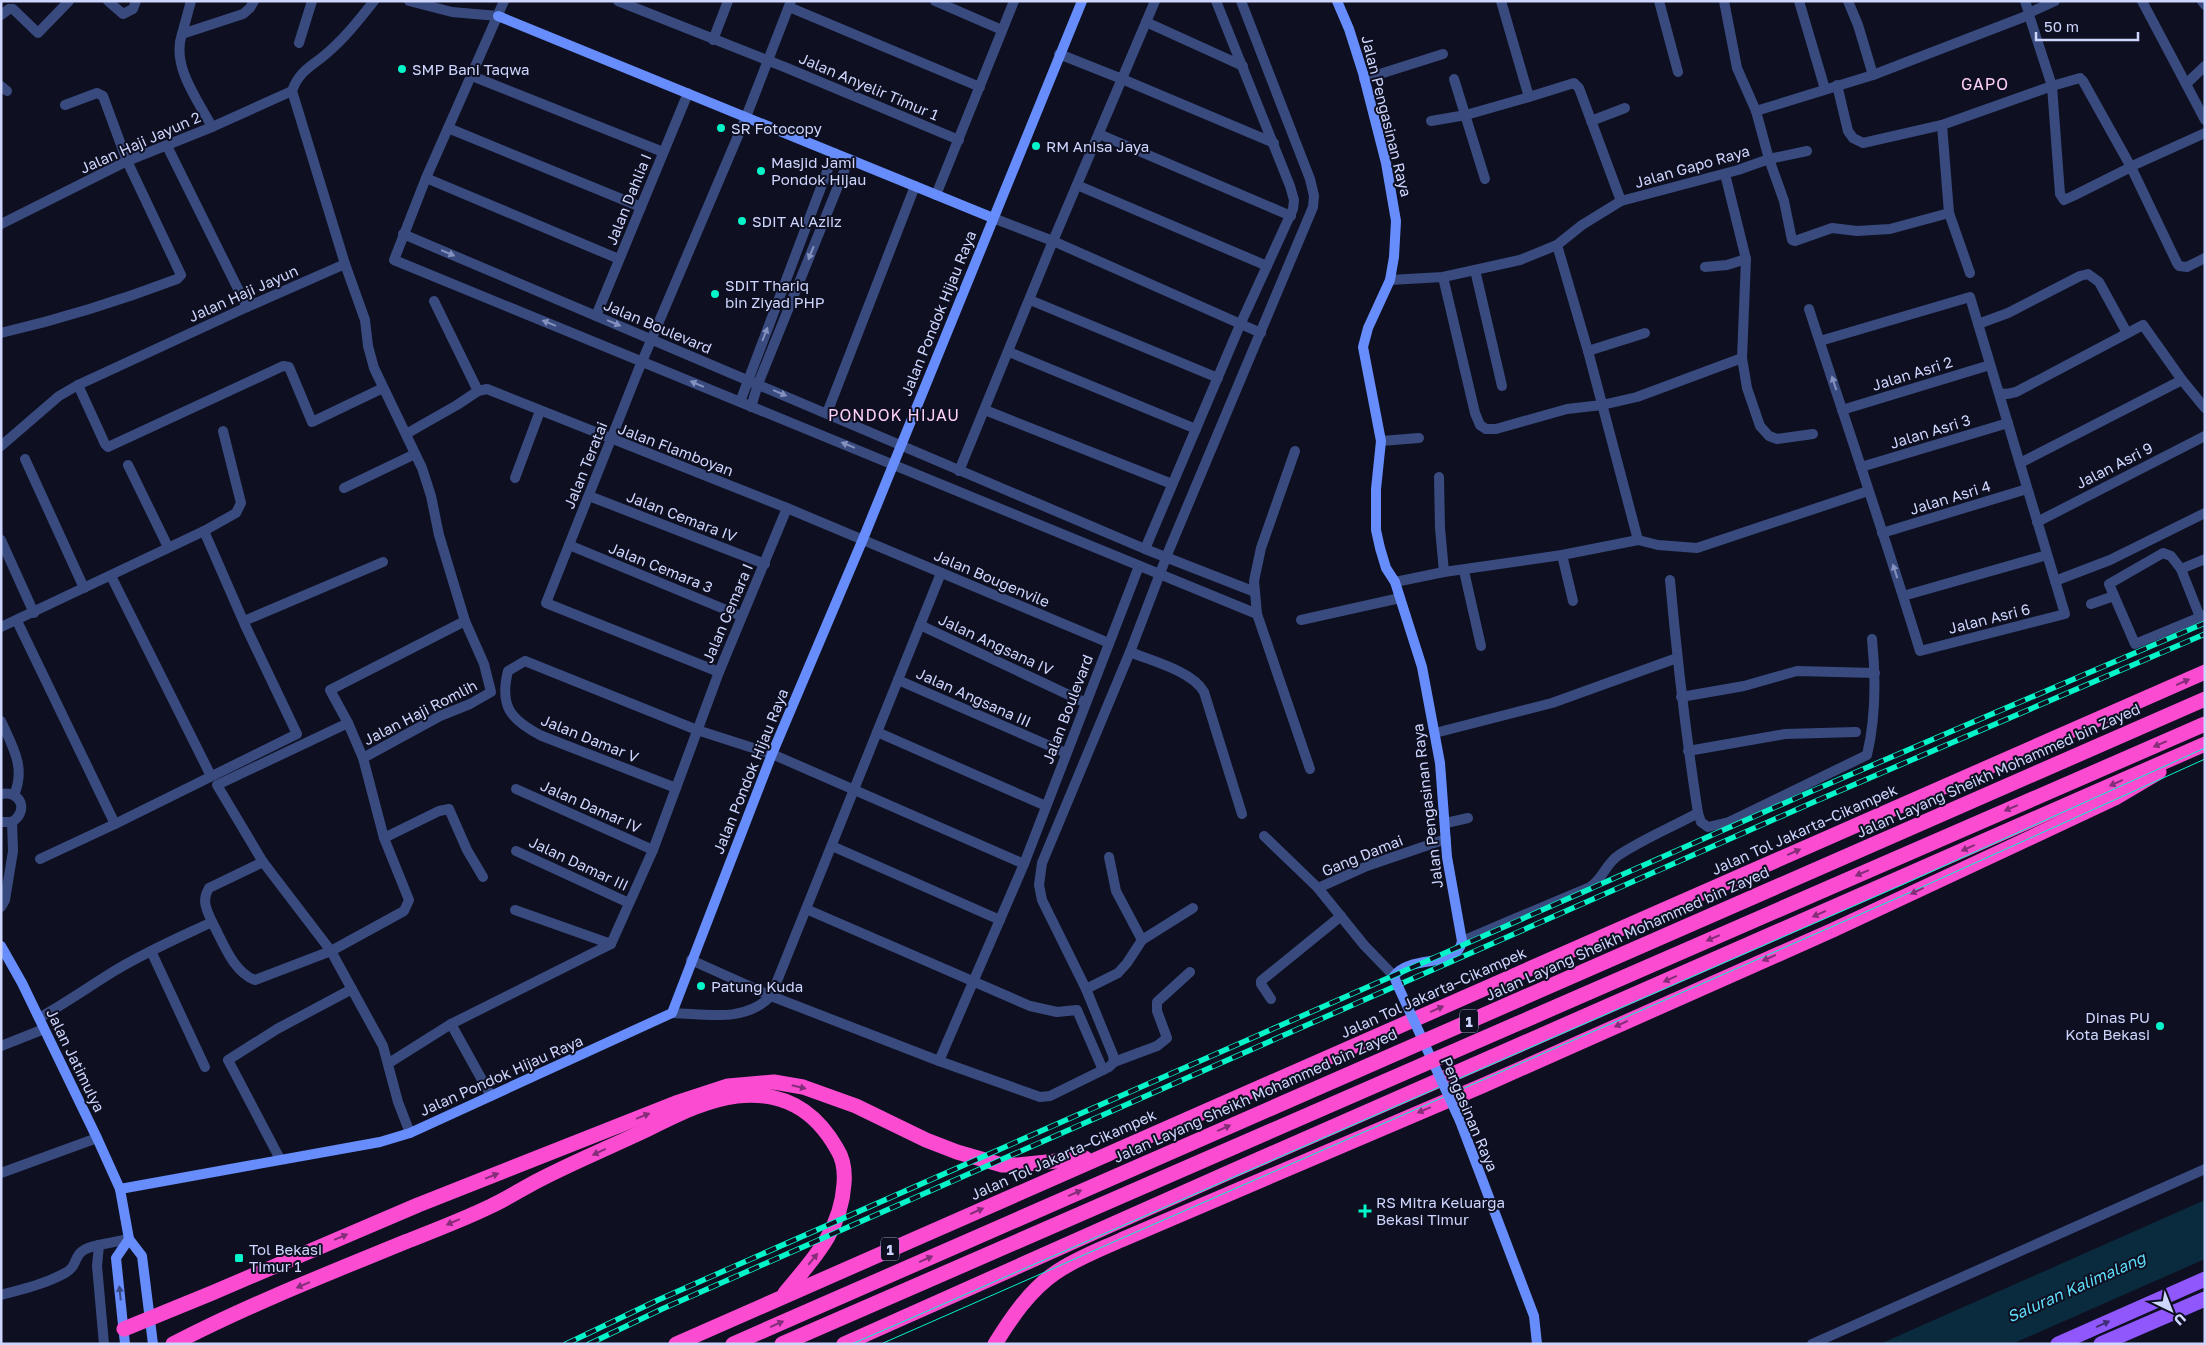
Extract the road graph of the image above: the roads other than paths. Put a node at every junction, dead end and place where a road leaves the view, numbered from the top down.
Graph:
1 (69, 1) edge
2 (108, 1) edge
3 (136, 1) edge
4 (192, 1) edge
5 (254, 1) edge
6 (312, 1) edge
7 (374, 1) edge
8 (409, 1) edge
9 (504, 1) edge
10 (618, 1) edge
11 (728, 1) edge
12 (935, 1) edge
13 (1014, 1) edge
14 (1082, 1) edge
15 (1155, 1) edge
16 (1216, 1) edge
17 (1241, 1) edge
18 (1337, 1) edge
19 (1501, 1) edge
20 (1659, 1) edge
21 (1724, 1) edge
22 (1799, 1) edge
23 (1848, 1) edge
24 (2025, 1) edge
25 (2054, 1) edge
26 (2142, 1) edge
27 (2202, 1) edge
28 (790, 4) edge
29 (2205, 5) edge
30 (1, 14) edge
31 (2029, 14) junction
32 (498, 16) junction
33 (1146, 22) junction
34 (1002, 30) junction
35 (182, 34) junction
36 (713, 40) junction
37 (299, 43) dead end
38 (1059, 54) junction
39 (1443, 54) dead end
40 (768, 61) junction
41 (1243, 66) junction
42 (2205, 66) edge
43 (1678, 72) dead end
44 (1873, 75) junction
45 (472, 76) junction
46 (1122, 78) junction
47 (1364, 79) junction
48 (1454, 79) dead end
49 (2186, 84) junction
50 (1837, 85) junction
51 (980, 86) junction
52 (2052, 86) junction
53 (1825, 89) junction
54 (292, 91) junction
55 (688, 93) junction
56 (1528, 97) junction
57 (65, 105) dead end
58 (1625, 108) dead end
59 (1756, 110) junction
60 (1466, 115) junction
61 (746, 118) junction
62 (2205, 120) edge
63 (1591, 121) junction
64 (1431, 122) dead end
65 (1942, 125) junction
66 (212, 128) junction
67 (448, 128) junction
68 (2205, 132) edge
69 (1099, 134) junction
70 (959, 140) junction
71 (1274, 143) junction
72 (167, 146) junction
73 (1807, 151) dead end
74 (664, 152) junction
75 (834, 153) junction
76 (849, 159) junction
77 (1768, 159) junction
78 (128, 161) junction
79 (2130, 168) junction
80 (1724, 174) junction
81 (426, 178) junction
82 (1485, 178) dead end
83 (1077, 185) junction
84 (915, 186) junction
85 (936, 195) junction
86 (1621, 201) junction
87 (641, 207) junction
88 (1949, 213) junction
89 (1291, 216) junction
90 (993, 218) junction
91 (1, 224) edge
92 (403, 234) junction
93 (1053, 242) junction
94 (1557, 245) junction
95 (2205, 258) edge
96 (1746, 259) junction
97 (619, 260) junction
98 (345, 264) junction
99 (1268, 266) junction
100 (1705, 267) dead end
101 (1475, 270) junction
102 (1970, 273) dead end
103 (1442, 277) junction
104 (1390, 280) junction
105 (1030, 300) junction
106 (434, 301) dead end
107 (247, 307) junction
108 (1810, 309) dead end
109 (596, 316) junction
110 (1978, 324) junction
111 (1240, 325) junction
112 (1, 333) edge
113 (1261, 333) junction
114 (1645, 333) dead end
115 (2127, 333) junction
116 (652, 340) junction
117 (1820, 341) junction
118 (1588, 351) junction
119 (1009, 352) junction
120 (1742, 358) junction
121 (642, 361) junction
122 (1990, 365) junction
123 (1218, 378) junction
124 (748, 380) junction
125 (2182, 380) junction
126 (758, 384) junction
127 (78, 385) junction
128 (1502, 386) dead end
129 (383, 388) junction
130 (478, 391) junction
131 (1999, 393) junction
132 (740, 402) junction
133 (1602, 405) junction
134 (751, 406) junction
135 (2205, 408) edge
136 (985, 410) junction
137 (1842, 410) junction
138 (540, 411) junction
139 (827, 414) junction
140 (2008, 423) junction
141 (1196, 429) junction
142 (223, 431) dead end
143 (406, 434) junction
144 (1813, 434) dead end
145 (2205, 436) edge
146 (1419, 438) dead end
147 (611, 439) junction
148 (1381, 442) junction
149 (901, 444) junction
150 (1, 446) edge
151 (1296, 451) dead end
152 (415, 454) junction
153 (25, 459) dead end
154 (2020, 463) junction
155 (893, 464) junction
156 (128, 465) dead end
157 (1860, 467) junction
158 (959, 471) junction
159 (1439, 477) dead end
160 (515, 478) dead end
161 (1172, 484) junction
162 (344, 488) dead end
163 (2027, 489) junction
164 (1868, 491) junction
165 (589, 496) junction
166 (787, 508) junction
167 (2205, 513) edge
168 (2037, 522) junction
169 (204, 531) junction
170 (1882, 533) junction
171 (1, 540) edge
172 (863, 540) junction
173 (1638, 540) junction
174 (569, 546) junction
175 (168, 547) junction
176 (1145, 549) junction
177 (1562, 555) junction
178 (2047, 555) junction
179 (1166, 558) junction
180 (2205, 559) edge
181 (383, 562) dead end
182 (765, 564) junction
183 (1139, 566) junction
184 (2181, 569) junction
185 (1464, 570) junction
186 (1444, 572) junction
187 (941, 573) junction
188 (1160, 574) junction
189 (111, 576) junction
190 (1670, 580) dead end
191 (2055, 581) junction
192 (1394, 582) junction
193 (84, 588) junction
194 (1254, 592) junction
195 (1903, 596) junction
196 (2114, 596) junction
197 (1400, 598) junction
198 (1573, 601) dead end
199 (2092, 604) dead end
200 (34, 613) junction
201 (1257, 614) junction
202 (742, 616) junction
203 (2202, 616) edge
204 (1301, 620) dead end
205 (17, 621) junction
206 (244, 621) junction
207 (465, 621) junction
208 (920, 625) junction
209 (1, 627) edge
210 (1872, 639) dead end
211 (1109, 643) junction
212 (1481, 646) dead end
213 (1130, 652) junction
214 (1676, 658) junction
215 (719, 672) junction
216 (2205, 672) edge
217 (1875, 673) junction
218 (898, 680) junction
219 (1682, 696) junction
220 (2205, 699) edge
221 (1086, 703) junction
222 (1, 722) edge
223 (348, 723) junction
224 (2205, 724) edge
225 (697, 730) junction
226 (877, 732) junction
227 (1856, 732) dead end
228 (1435, 733) junction
229 (2205, 744) edge
230 (1688, 751) junction
231 (1066, 753) junction
232 (772, 754) junction
233 (2177, 757) junction
234 (363, 758) junction
235 (1310, 769) dead end
236 (211, 776) junction
237 (676, 788) junction
238 (516, 789) dead end
239 (854, 790) junction
240 (1, 794) edge
241 (14, 795) junction
242 (1046, 806) junction
243 (1698, 813) junction
244 (1242, 814) dead end
245 (1468, 818) dead end
246 (1, 822) edge
247 (12, 822) junction
248 (1446, 823) junction
249 (115, 824) junction
250 (1264, 836) dead end
251 (384, 838) junction
252 (1446, 839) junction
253 (832, 846) junction
254 (653, 850) junction
255 (516, 851) dead end
256 (1109, 856) dead end
257 (40, 859) dead end
258 (264, 862) junction
259 (1024, 864) junction
260 (483, 877) dead end
261 (1318, 888) junction
262 (629, 903) junction
263 (1, 907) edge
264 (1194, 908) dead end
265 (806, 909) junction
266 (515, 910) dead end
267 (1341, 916) junction
268 (1000, 920) junction
269 (212, 922) junction
270 (1142, 940) junction
271 (1462, 941) junction
272 (611, 944) junction
273 (1, 946) edge
274 (151, 951) junction
275 (331, 951) junction
276 (691, 960) junction
277 (1190, 972) dead end
278 (1395, 980) junction
279 (974, 982) junction
280 (1086, 988) junction
281 (352, 989) junction
282 (772, 996) junction
283 (1271, 999) dead end
284 (672, 1013) junction
285 (39, 1018) junction
286 (451, 1024) junction
287 (44, 1029) junction
288 (1, 1046) edge
289 (939, 1061) junction
290 (1114, 1062) junction
291 (389, 1063) junction
292 (205, 1067) dead end
293 (1104, 1070) junction
294 (491, 1096) junction
295 (410, 1133) junction
296 (97, 1138) junction
297 (1104, 1156) junction
298 (280, 1159) junction
299 (2205, 1169) edge
300 (1, 1173) edge
301 (120, 1189) junction
302 (129, 1239) junction
303 (99, 1245) junction
304 (2205, 1279) edge
305 (212, 1293) junction
306 (1, 1295) edge
307 (783, 1296) junction
308 (2205, 1299) edge
309 (152, 1318) junction
310 (221, 1319) junction
311 (124, 1336) edge
312 (104, 1344) edge
313 (153, 1344) edge
314 (173, 1344) edge
315 (676, 1344) edge
316 (733, 1344) edge
317 (782, 1344) edge
318 (844, 1344) edge
319 (996, 1344) edge
320 (1537, 1344) edge
321 (1812, 1344) edge
322 (2058, 1344) edge
323 (2101, 1344) edge

1 - 30 street
2 - 3 street
4 - 35 street
5 - 35 street
6 - 37 street
7 - 54 street
8 - 32 street
9 - 32 street
10 - 36 street, Jalan Anyelir Timur 1
11 - 36 street
12 - 34 street
13 - 34 street
14 - 38 street, Jalan Pondok Hijau Raya
15 - 33 street
16 - 41 street
17 - 113 street
18 - 47 street, Jalan Pengasinan Raya
19 - 56 street
20 - 43 street
21 - 59 street, Jalan Gapo Raya
22 - 53 street
23 - 44 street
24 - 31 street
25 - 31 street
26 - 49 street
27 - 29 street
28 - 40 street, Jalan Teratai
28 - 51 street
31 - 44 street
31 - 52 street
32 - 45 street
32 - 55 street
33 - 41 street
33 - 46 street
34 - 51 street
35 - 66 street
36 - 40 street, Jalan Anyelir Timur 1
38 - 46 street
38 - 90 street, Jalan Pondok Hijau Raya
39 - 47 street
40 - 61 street, Jalan Teratai
40 - 70 street, Jalan Anyelir Timur 1
41 - 71 street
42 - 49 street
44 - 50 street
45 - 67 street
45 - 74 street
46 - 69 street
46 - 71 street
47 - 104 street, Jalan Pengasinan Raya
48 - 60 street
49 - 62 street
50 - 53 street
50 - 65 street
51 - 70 street
52 - 65 street
52 - 79 street
52 - 79 street
53 - 59 street
54 - 66 street, Jalan Haji Jayun 2
54 - 98 street
55 - 61 street
55 - 74 street, Jalan Dahlia I
56 - 60 street
56 - 63 street
57 - 78 street
58 - 63 street
59 - 77 street, Jalan Gapo Raya
60 - 64 street
60 - 82 street
61 - 75 street
61 - 116 street, Jalan Teratai
63 - 86 street
65 - 88 street
66 - 72 street, Jalan Haji Jayun 2
67 - 81 street
67 - 87 street
68 - 79 street
69 - 83 street
69 - 89 street
70 - 85 street
71 - 89 street
72 - 78 street, Jalan Haji Jayun 2
72 - 107 street
73 - 77 street
74 - 87 street, Jalan Dahlia I
75 - 76 street
124 -> 75 street
76 - 84 street
76 -> 126 street
77 - 80 street, Jalan Gapo Raya
77 - 88 street
78 - 91 street, Jalan Haji Jayun 2
78 - 112 street
79 - 95 street
80 - 86 street, Jalan Gapo Raya
80 - 96 street
81 - 92 street
81 - 97 street
83 - 93 street
83 - 99 street
84 - 85 street
84 - 139 street
85 - 90 street
86 - 94 street, Jalan Gapo Raya
87 - 97 street, Jalan Dahlia I
88 - 102 street
89 - 99 street
90 - 93 street
90 - 149 street, Jalan Pondok Hijau Raya
92 -> 109 street, Jalan Boulevard
121 -> 92 street
93 - 105 street
93 - 111 street
94 - 101 street, Jalan Gapo Raya
94 - 118 street
96 - 100 street
96 - 120 street
97 - 109 street, Jalan Dahlia I
98 - 107 street, Jalan Haji Jayun
98 - 129 street, Jalan Haji Romlih
99 - 111 street
101 - 103 street, Jalan Gapo Raya
101 - 128 street
103 - 104 street, Jalan Gapo Raya
103 - 133 street
104 - 148 street, Jalan Pengasinan Raya
105 - 119 street
105 - 123 street
106 - 130 street
107 - 127 street, Jalan Haji Jayun
108 - 117 street
109 -> 116 street, Jalan Boulevard
110 - 115 street
110 - 117 street
110 - 122 street
111 - 113 street
111 - 123 street
113 - 179 street
114 - 118 street
115 - 125 street
115 - 131 street
116 - 121 street, Jalan Teratai
116 - 124 street, Jalan Boulevard
137 -> 117 street
118 - 133 street
119 - 136 street
119 - 141 street
120 - 133 street
120 - 144 street
132 -> 121 street
121 - 147 street, Jalan Teratai
122 - 131 street
122 - 137 street, Jalan Asri 2
123 - 141 street
124 - 126 street, Jalan Boulevard
124 - 132 street
125 - 135 street
125 - 154 street
126 - 134 street
126 -> 139 street, Jalan Boulevard
127 - 129 street
127 - 150 street, Jalan Haji Jayun
129 - 143 street, Jalan Haji Romlih
130 - 138 street, Jalan Flamboyan
130 - 143 street
131 - 140 street
132 - 134 street
133 - 173 street
155 -> 134 street
136 - 158 street
136 - 161 street
137 - 157 street
138 - 147 street, Jalan Flamboyan
138 - 160 street
139 - 149 street, Jalan Boulevard
140 - 154 street
140 - 157 street, Jalan Asri 3
141 - 161 street
142 - 169 street
143 - 152 street, Jalan Haji Romlih
145 - 168 street, Jalan Asri 9
146 - 148 street
147 - 165 street, Jalan Teratai
147 - 166 street, Jalan Flamboyan
148 - 192 street, Jalan Pengasinan Raya
149 - 155 street, Jalan Pondok Hijau Raya
149 - 158 street, Jalan Boulevard
151 - 194 street
152 - 162 street
152 - 207 street, Jalan Haji Romlih
153 - 193 street
154 - 163 street
155 - 172 street, Jalan Pondok Hijau Raya
155 - 183 street
156 - 175 street
157 - 164 street
158 - 176 street, Jalan Boulevard
159 - 186 street
161 - 176 street
163 - 168 street
163 - 170 street, Jalan Asri 4
164 - 170 street
164 - 173 street
165 - 174 street, Jalan Teratai
165 - 182 street, Jalan Cemara IV
166 - 172 street, Jalan Flamboyan
166 - 182 street, Jalan Cemara I
167 - 191 street
168 - 178 street
169 - 175 street
169 - 206 street
195 -> 170 street
171 - 200 street
172 - 187 street, Jalan Bougenvile
172 - 232 street, Jalan Pondok Hijau Raya
173 - 177 street
174 - 202 street, Jalan Cemara 3
174 - 215 street, Jalan Teratai
175 - 189 street
176 - 179 street, Jalan Boulevard
177 - 185 street
177 - 198 street
178 - 191 street
178 - 195 street
179 - 188 street
179 - 194 street, Jalan Boulevard
180 - 184 street
181 - 206 street
182 - 202 street, Jalan Cemara I
183 - 188 street
183 - 211 street, Jalan Boulevard
184 - 196 street
184 - 203 street
185 - 186 street
185 - 212 street
186 - 192 street
187 - 208 street
187 - 211 street, Jalan Bougenvile
188 - 201 street
188 - 213 street
189 - 193 street
189 - 236 street
190 - 214 street
191 - 195 street, Jalan Asri 6
192 - 197 street, Jalan Pengasinan Raya
193 - 200 street
194 - 201 street
196 - 199 street
196 - 203 street
197 - 204 street
197 - 228 street, Jalan Pengasinan Raya
200 - 205 street
201 - 235 street
202 - 215 street, Jalan Cemara I
205 - 209 street
205 - 249 street
206 - 236 street
207 - 223 street
207 - 234 street, Jalan Haji Romlih
208 - 218 street
208 - 221 street, Jalan Angsana IV
210 - 217 street
211 - 221 street, Jalan Boulevard
213 - 244 street
213 - 280 street
214 - 219 street
214 - 228 street
215 - 225 street, Jalan Cemara I
297 -> 216 highway, Jalan Tol Jakarta–Cikampek / 1
217 - 219 street
217 - 243 street
218 - 226 street
218 - 231 street, Jalan Angsana III
219 - 230 street
316 -> 220 highway, Jalan Layang Sheikh Mohammed bin Zayed / 1, bridge
221 - 231 street, Jalan Boulevard
222 - 241 street
223 - 234 street
223 - 258 street
224 -> 317 highway, 1, bridge
225 - 232 street
225 - 237 street, Jalan Cemara I
225 - 237 street, Jalan Damar V
226 - 239 street
226 - 242 street
227 - 230 street
228 - 248 street, Jalan Pengasinan Raya
229 - 233 highway
230 - 243 street
231 - 242 street, Jalan Boulevard
232 - 239 street
232 - 276 street, Jalan Pondok Hijau Raya
233 -> 318 highway
233 -> 319 highway
234 - 251 street, Jalan Haji Romlih
236 - 249 street
237 - 254 street, Jalan Cemara I
238 - 254 street, Jalan Damar IV
239 - 253 street
239 - 259 street
240 - 241 street
241 - 247 street
242 - 259 street, Jalan Boulevard
243 - 271 street
245 - 248 street
246 - 247 street
247 - 263 street
248 - 252 street, Jalan Pengasinan Raya
249 - 257 street
250 - 261 street
251 - 260 street
251 - 275 street, Jalan Haji Romlih
252 - 261 street, Gang Damai
252 - 271 street, Jalan Pengasinan Raya
253 - 265 street
253 - 268 street
254 - 262 street, Jalan Cemara I
255 - 262 street, Jalan Damar III
256 - 270 street
258 - 269 street
258 - 275 street
259 - 268 street, Jalan Boulevard
261 - 267 street
262 - 272 street, Jalan Cemara I
264 - 270 street
265 - 279 street
265 - 282 street
266 - 272 street
267 - 278 street
267 - 283 street
268 - 279 street, Jalan Boulevard
269 - 274 street
269 - 275 street
270 - 280 street
271 - 278 street
272 - 286 street
273 - 285 street, Jalan Jatimulya
274 - 285 street
274 - 292 street
275 - 281 street
276 - 282 street
276 - 284 street, Jalan Pondok Hijau Raya
277 - 290 street
278 - 320 street, Pengasinan Raya, bridge
279 - 289 street, Jalan Boulevard
279 - 293 street
280 - 290 street
281 - 291 street
281 - 298 street
282 - 284 street
282 - 289 street
284 - 294 street, Jalan Pondok Hijau Raya
285 - 287 street, Jalan Jatimulya
286 - 291 street
286 - 294 street
287 - 288 street
287 - 296 street, Jalan Jatimulya
289 - 293 street
290 - 293 street
291 - 295 street
294 - 295 street, Jalan Pondok Hijau Raya
295 - 298 street, Jalan Pondok Hijau Raya
296 - 300 street
296 - 301 street, Jalan Jatimulya
305 -> 297 highway
307 -> 297 highway, Jalan Tol Jakarta–Cikampek / 1
298 - 301 street, Jalan Pondok Hijau Raya
299 - 321 street
301 - 302 street, Jalan Jatimulya
302 - 303 street
302 - 309 street
311 -> 302 street
303 - 306 street
303 - 312 street
322 -> 304 main road
305 - 309 highway
305 - 310 highway
307 -> 310 highway
307 - 315 highway, Jalan Tol Jakarta–Cikampek / 1
308 - 323 main road
309 - 311 highway
309 - 313 street
310 - 314 highway

